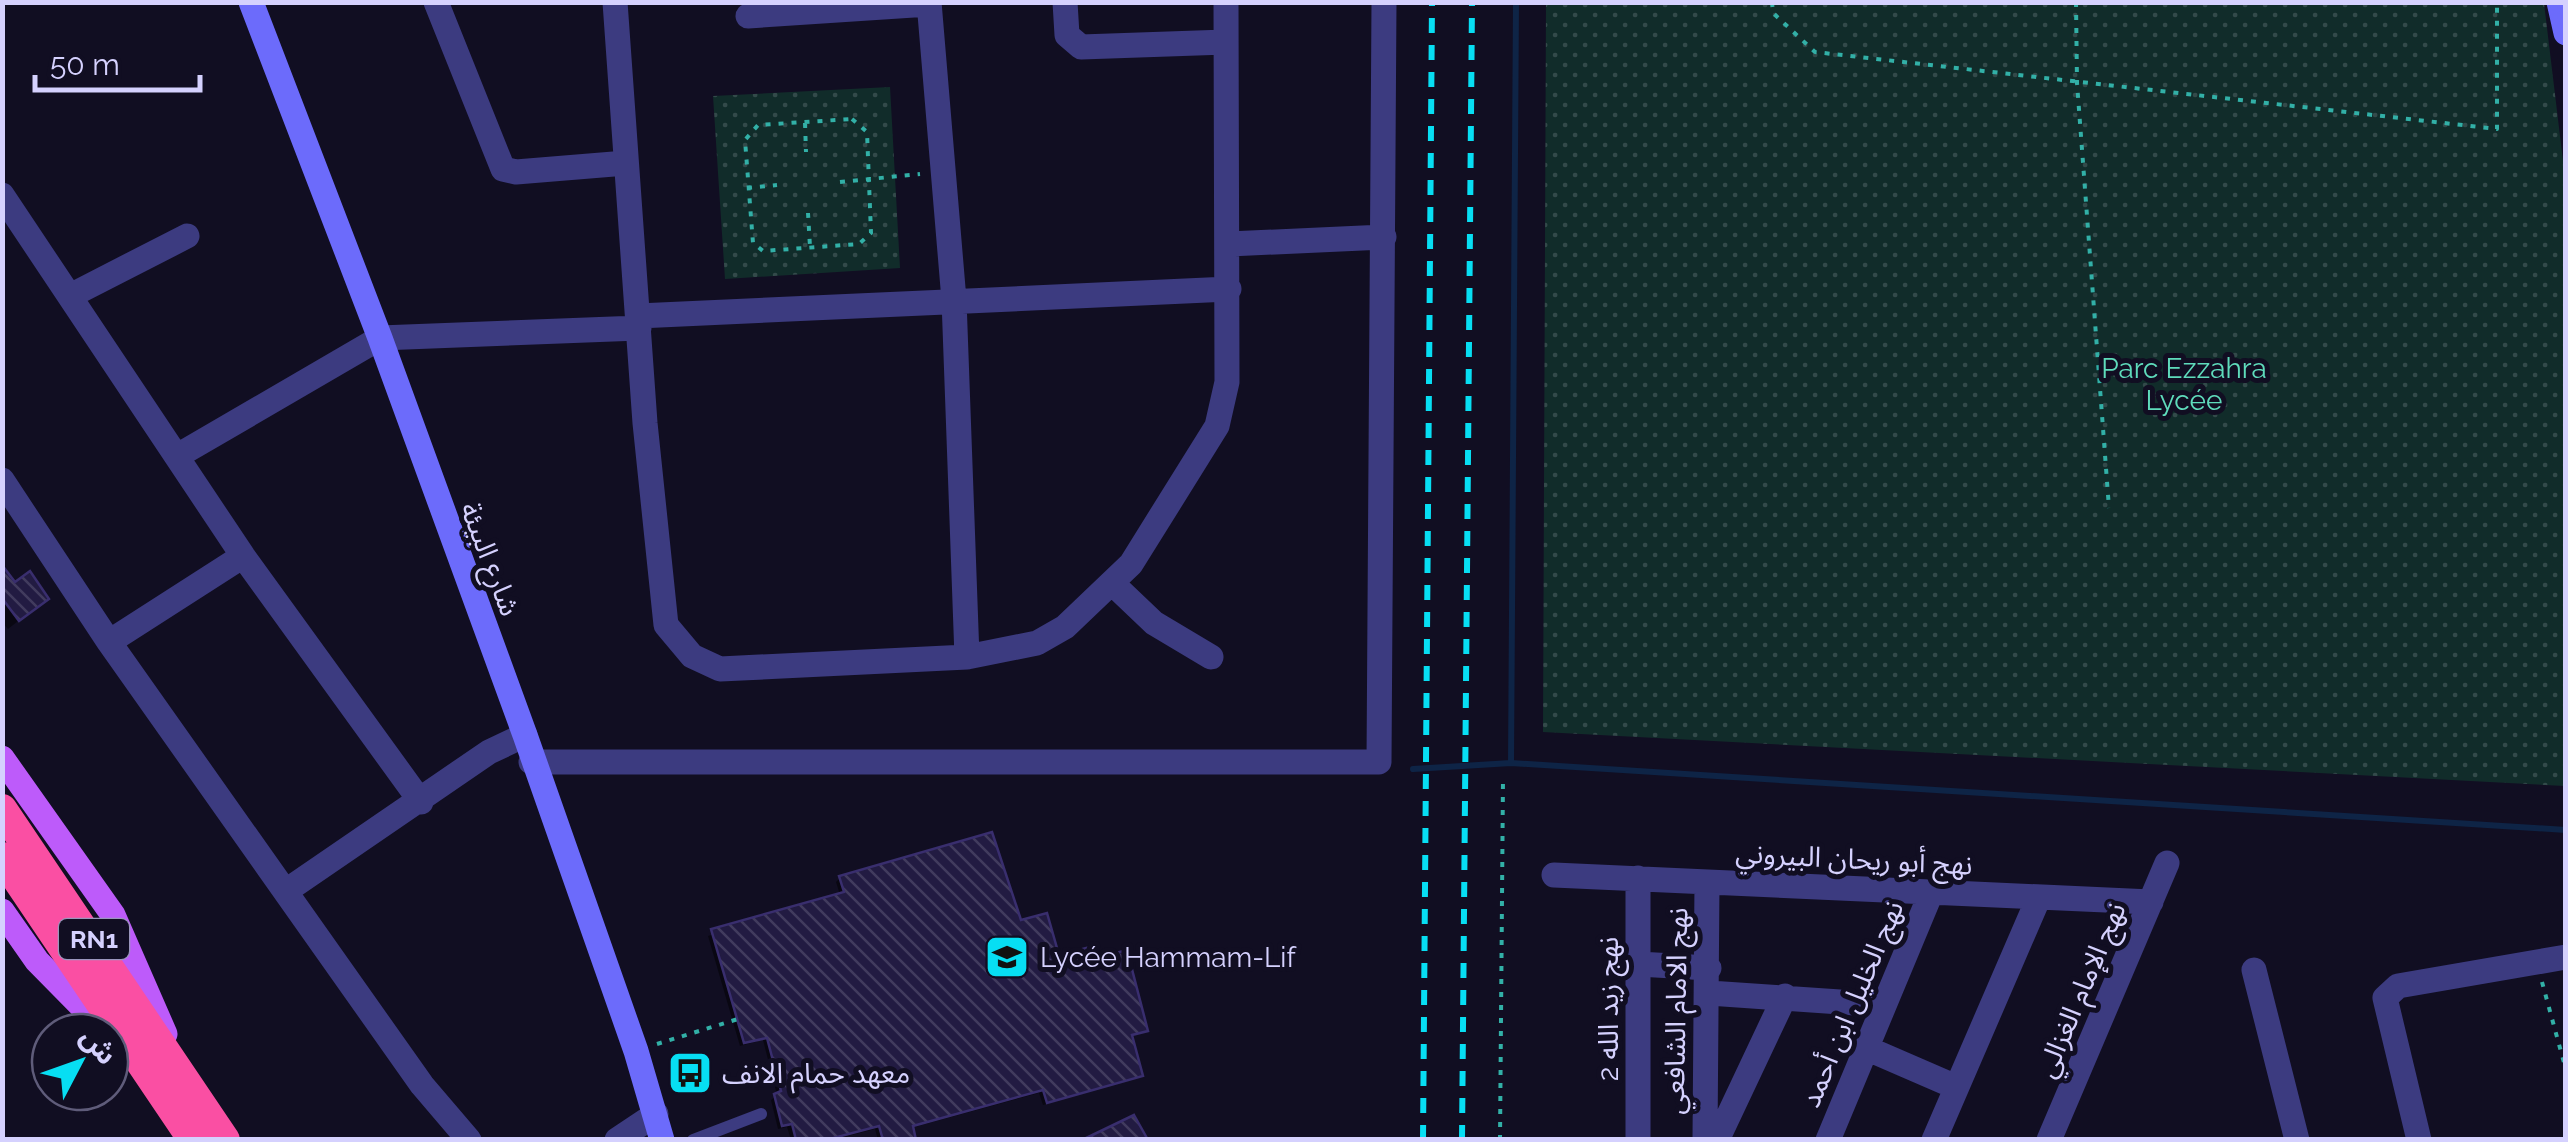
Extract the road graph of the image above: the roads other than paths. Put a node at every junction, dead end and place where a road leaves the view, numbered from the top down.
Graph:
1 (251, 2) edge
2 (436, 2) edge
3 (615, 2) edge
4 (1065, 2) edge
5 (1226, 2) edge
6 (1384, 2) edge
7 (2560, 2) edge
8 (929, 4) edge
9 (792, 8) edge
10 (748, 16) dead end
11 (2566, 33) edge
12 (1226, 42) junction
13 (626, 163) junction
14 (2, 195) edge
15 (188, 236) dead end
16 (1384, 237) junction
17 (1229, 244) junction
18 (1229, 289) junction
19 (70, 296) junction
20 (954, 300) junction
21 (638, 322) junction
22 (380, 338) junction
23 (179, 455) junction
24 (2, 480) edge
25 (243, 556) junction
26 (1112, 583) junction
27 (109, 642) junction
28 (968, 657) junction
29 (1211, 657) dead end
30 (525, 735) junction
31 (2, 758) edge
32 (531, 762) junction
33 (420, 802) junction
34 (2, 809) edge
35 (2, 857) edge
36 (2167, 863) dead end
37 (1554, 875) dead end
38 (1638, 878) junction
39 (1707, 882) junction
40 (286, 891) junction
41 (1931, 892) junction
42 (2038, 897) junction
43 (2151, 902) junction
44 (2, 911) edge
45 (2566, 957) edge
46 (1638, 964) junction
47 (2254, 970) dead end
48 (1709, 981) junction
49 (1785, 996) junction
50 (1884, 1005) junction
51 (87, 1012) edge
52 (1866, 1048) junction
53 (130, 1050) edge
54 (170, 1078) junction
55 (1956, 1087) junction
56 (762, 1114) dead end
57 (659, 1127) edge
58 (194, 1140) edge
59 (226, 1140) edge
60 (469, 1140) edge
61 (617, 1140) edge
62 (693, 1140) edge
63 (1638, 1140) edge
64 (1705, 1140) edge
65 (1717, 1140) edge
66 (1828, 1140) edge
67 (1934, 1140) edge
68 (2049, 1140) edge
69 (2296, 1140) edge
70 (2420, 1140) edge

1 - 22 main road, شارع البيئة
2 - 13 street
3 - 13 street
4 - 12 street
5 - 12 street
6 - 16 street
7 - 11 main road
8 - 9 street
8 - 20 street
9 - 10 street
12 - 17 street
13 - 21 street
14 - 19 street
15 - 19 street
16 - 17 street
16 - 32 street
17 - 18 street
18 - 20 street
18 - 26 street
19 - 23 street
20 - 21 street
20 - 28 street
21 - 22 street
21 - 28 street
22 - 23 street
22 - 30 main road, شارع البيئة
23 - 25 street
24 - 27 street
25 - 27 street
25 - 33 street
26 - 28 street
26 - 29 street
27 - 40 street
30 - 32 main road, شارع البيئة
30 - 33 street
31 - 54 main road
32 - 57 main road, شارع البيئة
33 - 40 street
34 - 54 highway, RN1
35 - 54 highway, RN1
36 - 43 street, نهج الإمام الغزالي
37 - 38 street, نهج أبو ريحان البيروني
38 - 39 street, نهج أبو ريحان البيروني
38 - 46 street, نهج زيد الله 2
39 - 41 street, نهج أبو ريحان البيروني
39 - 48 street, نهج الامام الشافعي
40 - 60 street
41 - 42 street, نهج أبو ريحان البيروني
41 - 50 street, نهج الخليل ابن أحمد
42 - 43 street, نهج أبو ريحان البيروني
42 - 55 street
43 - 68 street, نهج الإمام الغزالي
44 - 51 main road
45 - 70 street
46 - 48 street
46 - 63 street, نهج زيد الله 2
47 - 69 street
48 - 49 street
48 - 64 street, نهج الامام الشافعي
49 - 50 street
49 - 65 street
50 - 52 street, نهج الخليل ابن أحمد
52 - 55 street
52 - 66 street, نهج الخليل ابن أحمد
53 - 54 main road
54 - 58 highway, RN1
54 - 59 highway, RN1
55 - 67 street
56 - 62 lane
57 - 61 street

